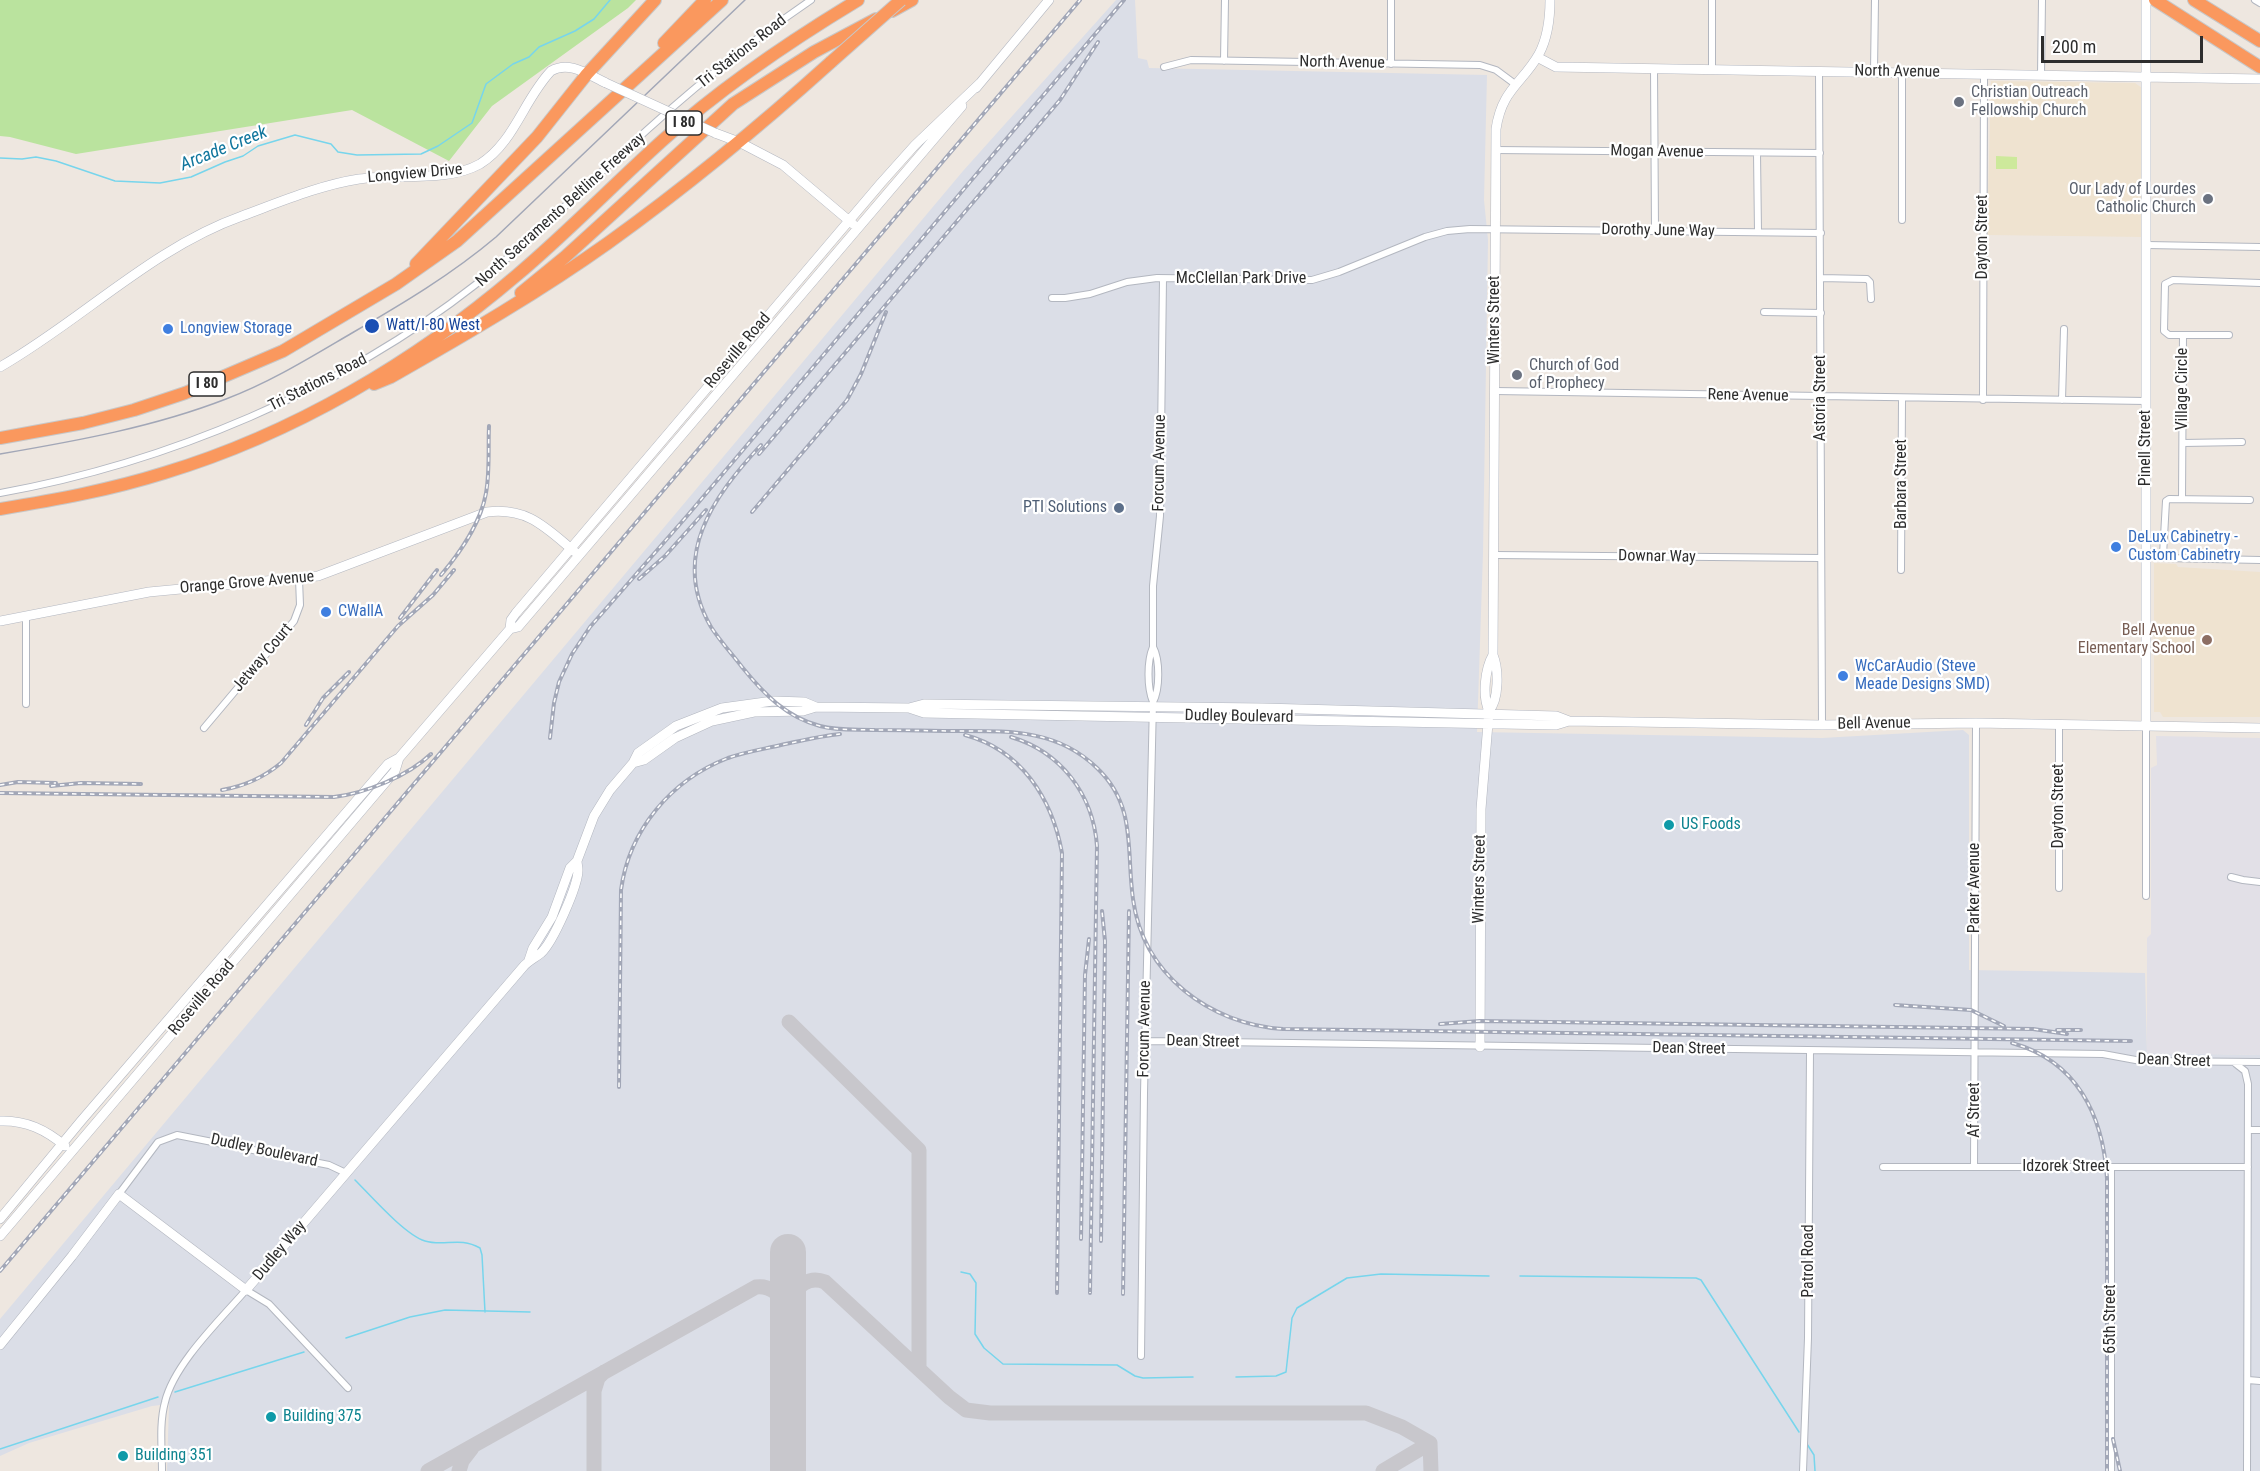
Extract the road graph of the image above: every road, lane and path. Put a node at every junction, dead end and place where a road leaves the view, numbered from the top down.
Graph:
1 (655, 0) edge
2 (705, 0) edge
3 (722, 0) edge
4 (811, 0) edge
5 (858, 0) edge
6 (901, 0) edge
7 (912, 0) edge
8 (1049, 0) edge
9 (1225, 0) edge
10 (1391, 0) edge
11 (1550, 0) edge
12 (1712, 0) edge
13 (1875, 0) edge
14 (2042, 0) edge
15 (2146, 0) edge
16 (2155, 0) edge
17 (2194, 0) edge
18 (2255, 0) edge
19 (2260, 3) edge
20 (2260, 41) edge
21 (1537, 57) junction
22 (1224, 61) junction
23 (1391, 64) junction
24 (1164, 67) dead end
25 (2260, 67) edge
26 (1654, 68) junction
27 (648, 69) junction
28 (1712, 69) junction
29 (1819, 70) junction
30 (1874, 71) junction
31 (1902, 72) junction
32 (587, 74) junction
33 (1984, 74) junction
34 (2041, 75) junction
35 (2146, 77) junction
36 (2260, 79) edge
37 (980, 83) junction
38 (1515, 84) junction
39 (739, 142) junction
40 (1495, 150) junction
41 (1654, 152) junction
42 (1757, 153) junction
43 (1820, 153) junction
44 (1902, 220) dead end
45 (849, 221) junction
46 (857, 228) junction
47 (1495, 229) junction
48 (1656, 231) junction
49 (1758, 232) junction
50 (1821, 233) junction
51 (2147, 245) junction
52 (2260, 247) edge
53 (1821, 278) junction
54 (1163, 279) junction
55 (2260, 283) edge
56 (396, 284) junction
57 (1052, 298) dead end
58 (1871, 299) dead end
59 (1764, 312) dead end
60 (1821, 313) junction
61 (481, 326) junction
62 (2064, 329) dead end
63 (2183, 335) junction
64 (2229, 335) dead end
65 (0, 367) edge
66 (1495, 391) junction
67 (345, 395) junction
68 (1821, 397) junction
69 (1902, 399) junction
70 (1983, 400) junction
71 (2062, 400) junction
72 (2146, 401) junction
73 (0, 438) edge
74 (2242, 442) dead end
75 (2182, 443) junction
76 (0, 493) edge
77 (2182, 499) junction
78 (2250, 500) dead end
79 (0, 509) edge
80 (571, 548) junction
81 (579, 555) junction
82 (1495, 555) junction
83 (1820, 558) junction
84 (2260, 560) edge
85 (1901, 570) dead end
86 (299, 579) junction
87 (26, 616) junction
88 (0, 621) edge
89 (510, 628) junction
90 (26, 704) dead end
91 (1153, 708) junction
92 (1488, 716) junction
93 (1569, 722) joint
94 (1976, 723) junction
95 (2060, 724) junction
96 (1822, 725) junction
97 (2146, 726) junction
98 (204, 728) dead end
99 (2260, 728) edge
100 (399, 758) junction
101 (2231, 877) dead end
102 (2260, 882) edge
103 (2059, 888) dead end
104 (2146, 896) dead end
105 (1145, 1041) junction
106 (1480, 1047) junction
107 (1810, 1051) junction
108 (1975, 1053) junction
109 (2260, 1062) edge
110 (2232, 1063) junction
111 (0, 1121) edge
112 (2248, 1130) junction
113 (2260, 1130) edge
114 (63, 1144) junction
115 (72, 1151) junction
116 (1883, 1167) dead end
117 (1974, 1167) junction
118 (2248, 1167) junction
119 (2111, 1168) junction
120 (346, 1173) junction
121 (119, 1194) junction
122 (0, 1219) edge
123 (0, 1236) edge
124 (246, 1290) junction
125 (0, 1345) edge
126 (1141, 1356) dead end
127 (2248, 1380) junction
128 (2260, 1380) edge
129 (348, 1388) dead end
130 (162, 1471) edge
131 (1803, 1471) edge
132 (2111, 1471) edge
133 (2247, 1471) edge

1 - 32 highway
2 - 27 highway
3 - 27 highway, I 80
4 - 76 street, Tri Stations Road
5 - 67 highway, North Sacramento Beltline Freeway / I 80
6 - 39 highway, bridge
7 - 61 highway
8 - 37 main road, Roseville Road
9 - 22 street
10 - 23 street
11 - 21 main road, Winters Street
12 - 28 street
13 - 30 street
14 - 34 street
15 - 35 main road, Pinell Street
16 - 25 highway
17 - 20 highway
18 - 19 street
21 - 26 main road, North Avenue
21 - 38 main road, Winters Street
22 - 23 street, North Avenue
22 - 24 street, North Avenue
23 - 38 street, North Avenue
26 - 28 main road, North Avenue
26 - 41 street
27 - 56 highway, I 80
28 - 29 main road, North Avenue
29 - 30 main road, North Avenue
29 - 43 street, Astoria Street
30 - 31 main road, North Avenue
31 - 33 main road, North Avenue
31 - 44 street
32 - 39 main road, Longview Drive, bridge
32 - 56 highway
32 - 65 main road, Longview Drive
33 - 34 main road, North Avenue
33 - 70 street, Dayton Street
34 - 35 main road, North Avenue
35 - 36 main road, North Avenue
35 - 51 main road, Pinell Street
37 - 45 main road, Roseville Road
37 - 46 main road, Roseville Road
38 - 40 main road, Winters Street
39 - 45 main road, Longview Drive
39 - 61 highway
40 - 41 street, Mogan Avenue
40 - 47 main road, Winters Street
41 - 42 street, Mogan Avenue
41 - 48 street
42 - 43 street, Mogan Avenue
42 - 49 street
43 - 50 street, Astoria Street
45 - 46 main road, Longview Drive
45 - 80 main road, Roseville Road
46 - 81 main road, Roseville Road
47 - 48 street, Dorothy June Way
47 - 54 street, McClellan Park Drive
47 - 66 main road, Winters Street
48 - 49 street, Dorothy June Way
49 - 50 street, Dorothy June Way
50 - 53 street, Astoria Street
51 - 52 street
51 - 72 main road, Pinell Street
53 - 58 street
53 - 60 street, Astoria Street
54 - 57 street, McClellan Park Drive
54 - 91 street, Forcum Avenue
55 - 63 street, Village Circle
56 - 73 highway, I 80
59 - 60 street
60 - 68 street, Astoria Street
61 - 67 highway
62 - 71 street
63 - 64 street, Village Circle
63 - 75 street, Village Circle
66 - 68 street, Rene Avenue
66 - 82 main road, Winters Street
67 - 79 highway, North Sacramento Beltline Freeway / I 80
68 - 69 street, Rene Avenue
68 - 83 street, Astoria Street
69 - 70 street, Rene Avenue
69 - 85 street, Barbara Street
70 - 71 street, Rene Avenue
71 - 72 street, Rene Avenue
72 - 97 main road, Pinell Street
74 - 75 street, Village Circle
75 - 77 street, Village Circle
77 - 78 street
77 - 84 street
80 - 81 main road, Orange Grove Avenue
80 - 86 main road, Orange Grove Avenue
80 - 89 main road, Roseville Road
81 - 89 main road, Roseville Road
82 - 83 street, Downar Way
82 - 92 main road, Winters Street
83 - 96 street, Astoria Street
86 - 87 main road, Orange Grove Avenue
86 - 98 street, Jetway Court
87 - 88 main road, Orange Grove Avenue
87 - 90 street
89 - 100 main road, Roseville Road
91 - 92 main road, Dudley Boulevard
91 - 105 street, Forcum Avenue
91 - 120 main road, Dudley Boulevard
92 - 93 main road, Dudley Boulevard
92 - 106 main road, Winters Street
93 - 96 main road, Bell Avenue
94 - 95 main road, Bell Avenue
94 - 96 main road, Bell Avenue
94 - 108 street, Parker Avenue
95 - 97 main road, Bell Avenue
95 - 103 street, Dayton Street
97 - 99 main road, Bell Avenue
97 - 104 street, Pinell Street
100 - 114 main road, Roseville Road
100 - 115 main road, Roseville Road
101 - 102 street
105 - 106 street, Dean Street
105 - 126 street, Forcum Avenue
106 - 107 street, Dean Street
107 - 108 street, Dean Street
107 - 131 street, Patrol Road
108 - 110 street, Dean Street
108 - 117 street, Af Street
109 - 110 street, Dean Street
110 - 112 street
111 - 114 main road
112 - 113 street
112 - 118 street
114 - 115 main road
114 - 122 main road, Roseville Road
115 - 123 main road, Roseville Road
116 - 117 street, Idzorek Street
117 - 119 street, Idzorek Street
118 - 119 street, Idzorek Street
118 - 127 street
119 - 132 street, 65th Street
120 - 121 street, Dudley Boulevard
120 - 124 main road, Dudley Way
121 - 124 main road, Dudley Way
121 - 125 main road, Dudley Boulevard
124 - 129 street
124 - 130 street
127 - 128 street
127 - 133 street

